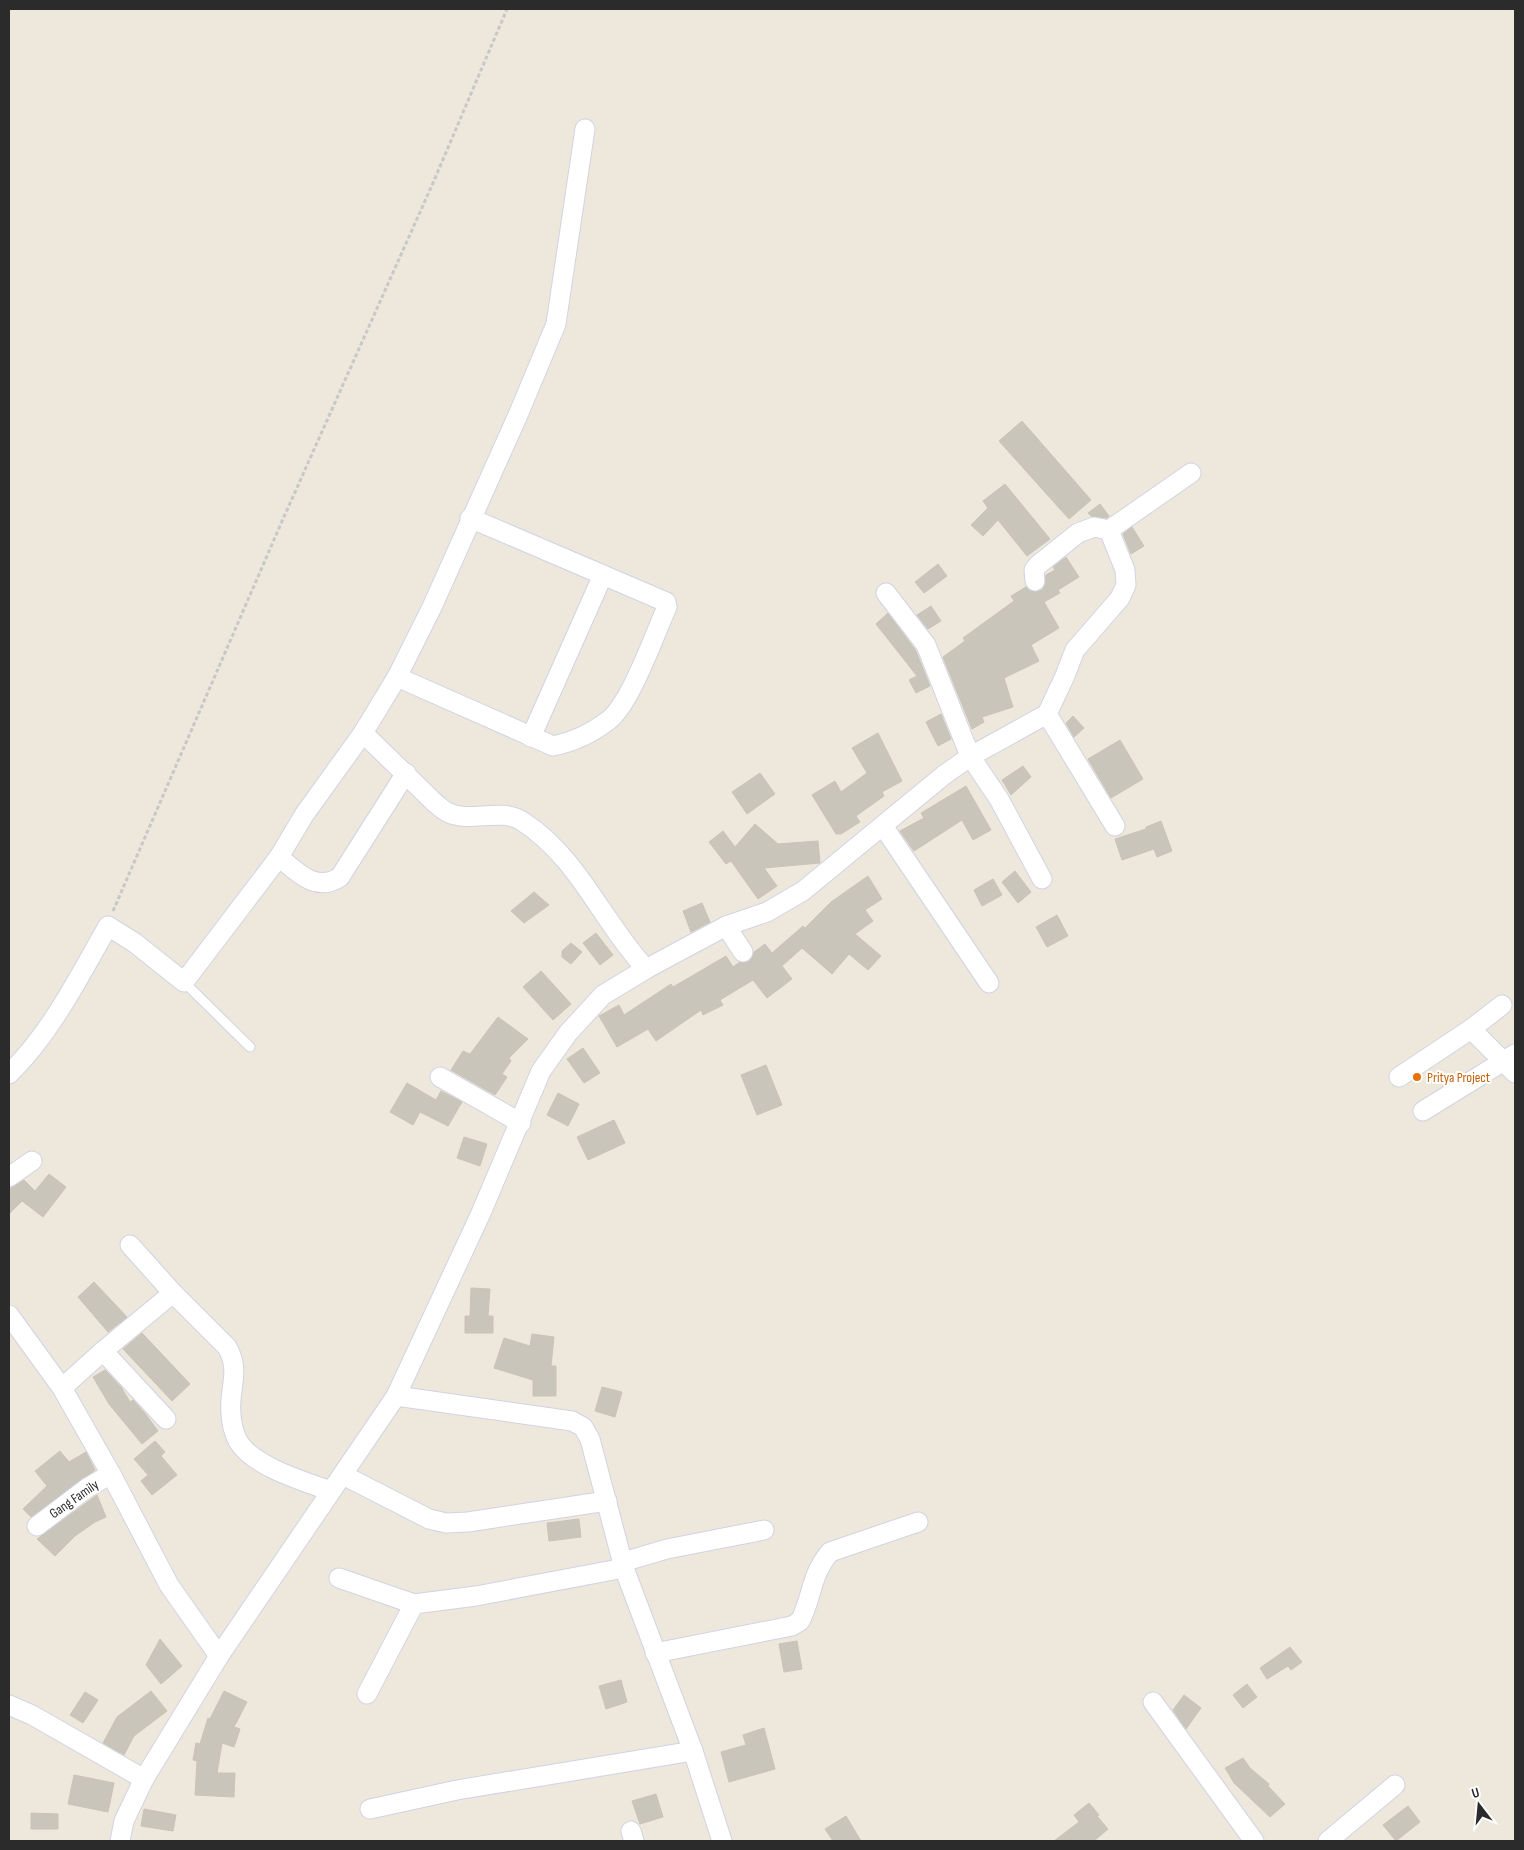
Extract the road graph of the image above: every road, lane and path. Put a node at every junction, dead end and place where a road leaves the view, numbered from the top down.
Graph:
1 (507, 9) edge
2 (585, 129) dead end
3 (1191, 473) dead end
4 (470, 518) junction
5 (1109, 530) junction
6 (603, 575) junction
7 (1035, 581) dead end
8 (886, 593) dead end
9 (397, 677) junction
10 (1046, 714) junction
11 (363, 733) junction
12 (531, 737) junction
13 (971, 756) junction
14 (406, 773) junction
15 (883, 826) junction
16 (1115, 826) dead end
17 (279, 857) junction
18 (1042, 879) dead end
19 (108, 926) junction
20 (726, 926) junction
21 (743, 952) dead end
22 (646, 969) junction
23 (184, 982) junction
24 (989, 983) dead end
25 (1502, 1005) dead end
26 (1471, 1029) junction
27 (250, 1047) dead end
28 (1511, 1063) edge
29 (9, 1074) edge
30 (440, 1077) dead end
31 (1399, 1077) dead end
32 (1423, 1111) dead end
33 (520, 1123) junction
34 (32, 1160) dead end
35 (9, 1177) edge
36 (130, 1245) dead end
37 (173, 1292) junction
38 (9, 1315) edge
39 (103, 1350) junction
40 (62, 1388) junction
41 (396, 1396) junction
42 (166, 1419) dead end
43 (111, 1474) junction
44 (343, 1474) junction
45 (331, 1491) junction
46 (607, 1501) junction
47 (918, 1522) dead end
48 (37, 1526) dead end
49 (764, 1530) dead end
50 (624, 1565) junction
51 (339, 1578) dead end
52 (414, 1604) junction
53 (655, 1653) junction
54 (219, 1656) junction
55 (367, 1694) dead end
56 (1153, 1702) dead end
57 (9, 1705) edge
58 (693, 1750) junction
59 (144, 1779) junction
60 (1395, 1785) dead end
61 (370, 1809) dead end
62 (120, 1841) edge
63 (722, 1841) edge
64 (1254, 1841) edge
65 (1328, 1841) edge

1 - 19 path
2 - 4 street
3 - 5 street
4 - 6 street
4 - 9 street
5 - 7 street
5 - 10 street
6 - 12 street
6 - 12 street
8 - 13 street
9 - 11 street
9 - 12 street
10 - 13 street
10 - 16 street
11 - 14 street
11 - 17 street
13 - 15 street
13 - 18 street
14 - 17 street
14 - 22 street
15 - 20 street
15 - 24 street
17 - 23 street
19 - 23 street
19 - 29 street
20 - 21 street
20 - 22 street
22 - 33 street
23 - 27 lane
25 - 26 street
26 - 28 street
26 - 31 street
28 - 32 street
30 - 33 street
33 - 41 street
34 - 35 street
36 - 37 street
37 - 39 street
37 - 45 street
38 - 40 street
39 - 40 street
39 - 42 street
40 - 43 street
41 - 44 street
41 - 46 street
43 - 48 street, Gang Family
43 - 54 street
44 - 45 street
44 - 46 street
45 - 54 street
46 - 50 street
47 - 53 street
49 - 50 street
50 - 52 street
50 - 53 street
51 - 52 street
52 - 55 street
53 - 58 street
54 - 59 street
56 - 64 street
57 - 59 street
58 - 61 street
58 - 63 street
59 - 62 street
60 - 65 street

